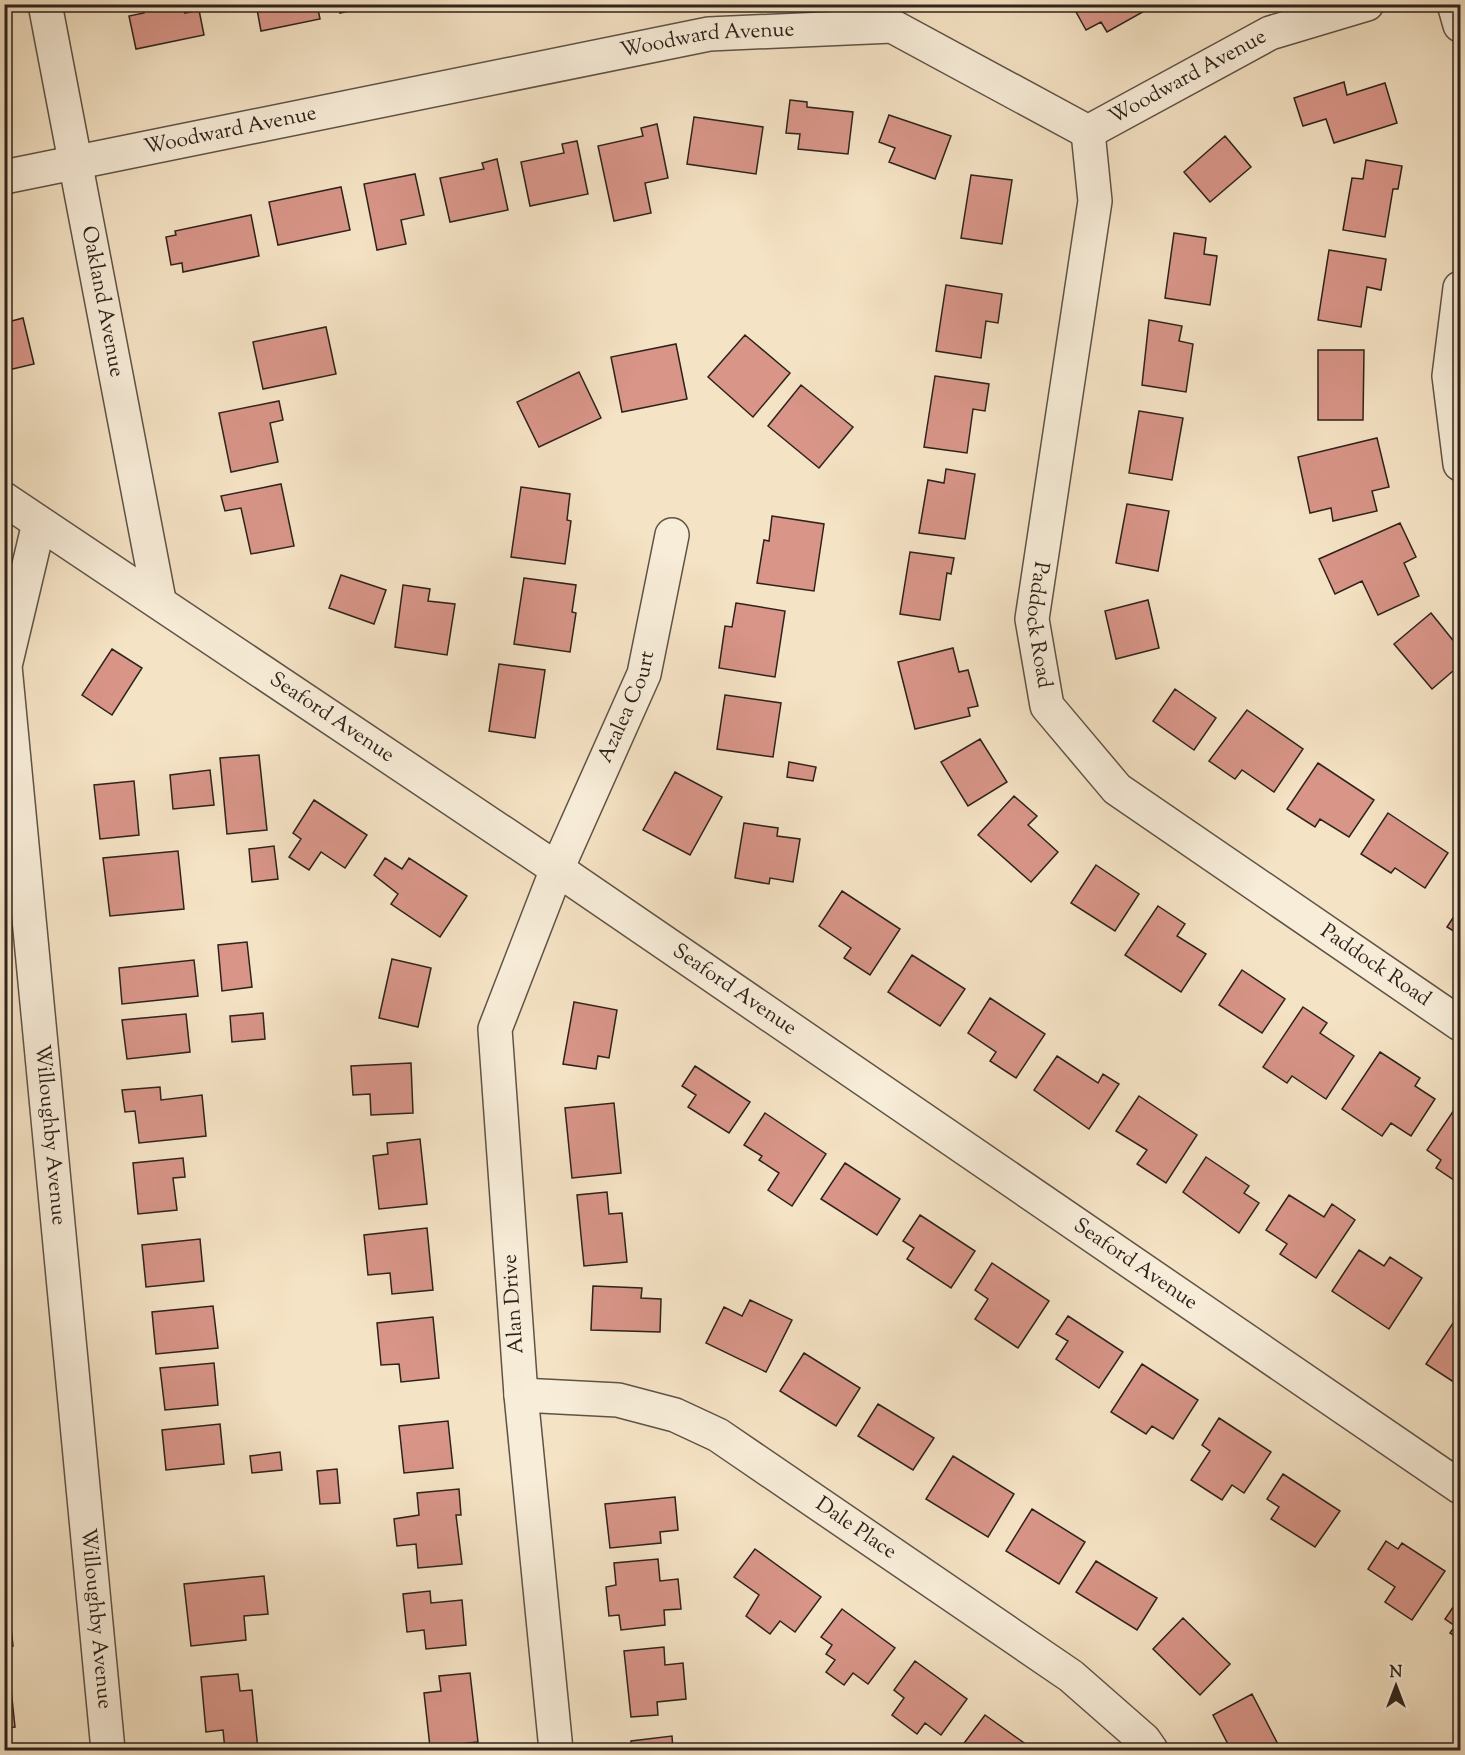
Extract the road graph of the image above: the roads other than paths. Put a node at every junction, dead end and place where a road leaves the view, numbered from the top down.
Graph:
1 (45, 4) edge
2 (1367, 4) edge
3 (1454, 4) edge
4 (894, 15) edge
5 (1461, 25) edge
6 (1088, 132) junction
7 (77, 163) junction
8 (4, 177) edge
9 (1461, 288) edge
10 (1461, 464) edge
11 (4, 499) edge
12 (39, 523) junction
13 (672, 535) dead end
14 (159, 600) junction
15 (557, 868) junction
16 (1461, 1024) edge
17 (521, 1395) junction
18 (1461, 1487) edge
19 (108, 1750) edge
20 (556, 1750) edge
21 (1151, 1750) edge

1 - 7 street, Oakland Avenue
2 - 6 street, Woodward Avenue
3 - 5 street
4 - 6 street, Woodward Avenue
4 - 7 street, Woodward Avenue
6 - 16 street, Paddock Road
7 - 8 street, Woodward Avenue
7 - 14 street, Oakland Avenue
9 - 10 street
11 - 12 street, Seaford Avenue
12 - 14 street, Seaford Avenue
12 - 19 street, Willoughby Avenue
13 - 15 street, Azalea Court
14 - 15 street, Seaford Avenue
15 - 17 street, Alan Drive
15 - 18 street, Seaford Avenue
17 - 20 street, Alan Drive
17 - 21 street, Dale Place

